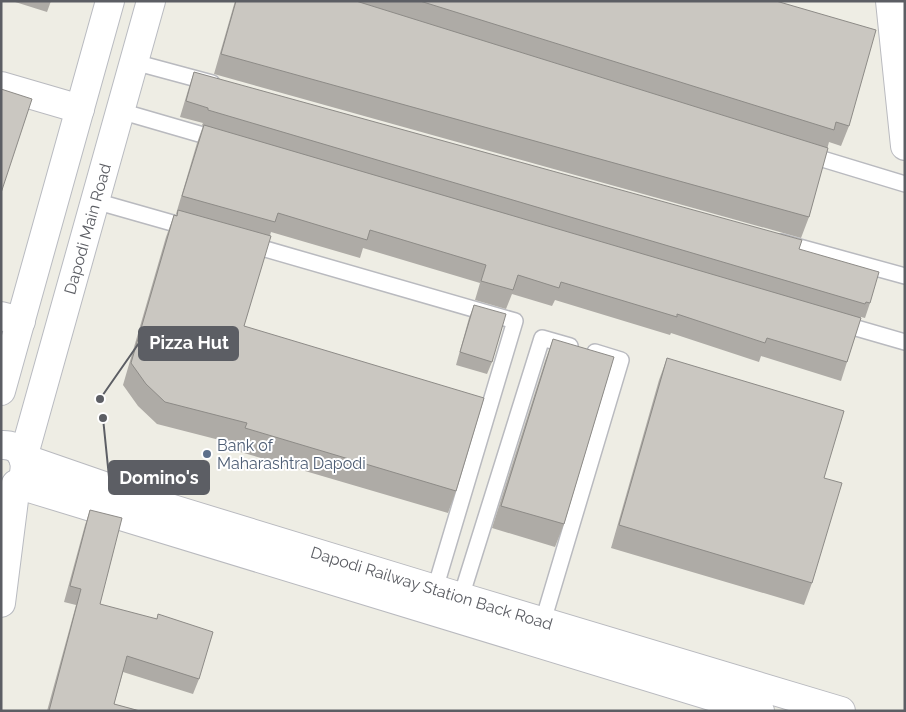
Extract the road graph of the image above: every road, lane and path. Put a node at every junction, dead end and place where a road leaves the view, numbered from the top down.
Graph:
1 (110, 1) edge
2 (151, 1) edge
3 (886, 2) edge
4 (134, 62) junction
5 (1, 86) edge
6 (222, 86) edge
7 (80, 109) junction
8 (120, 111) junction
9 (235, 144) edge
10 (905, 146) edge
11 (789, 148) edge
12 (905, 184) edge
13 (95, 201) junction
14 (202, 231) edge
15 (768, 238) edge
16 (230, 239) edge
17 (905, 276) edge
18 (11, 318) edge
19 (823, 318) edge
20 (905, 342) edge
21 (1, 391) edge
22 (12, 451) edge
23 (9, 486) edge
24 (448, 593) junction
25 (1, 604) edge
26 (543, 621) junction
27 (760, 711) edge
28 (842, 711) edge

1 - 7 street
2 - 4 street, Dapodi Main Road
3 - 10 street
4 - 6 lane
4 - 8 street, Dapodi Main Road
5 - 7 street
7 - 18 street
8 - 9 lane
8 - 13 street, Dapodi Main Road
11 - 12 lane
13 - 14 lane
13 - 22 street, Dapodi Main Road
15 - 17 lane
16 - 24 lane
18 - 21 street
19 - 20 lane
22 - 23 street, Dapodi Main Road
22 - 24 street, Dapodi Railway Station Back Road
23 - 25 street
23 - 27 street, Dapodi Railway Station Back Road
24 - 26 street, Dapodi Railway Station Back Road
24 - 26 lane
26 - 28 street, Dapodi Railway Station Back Road

